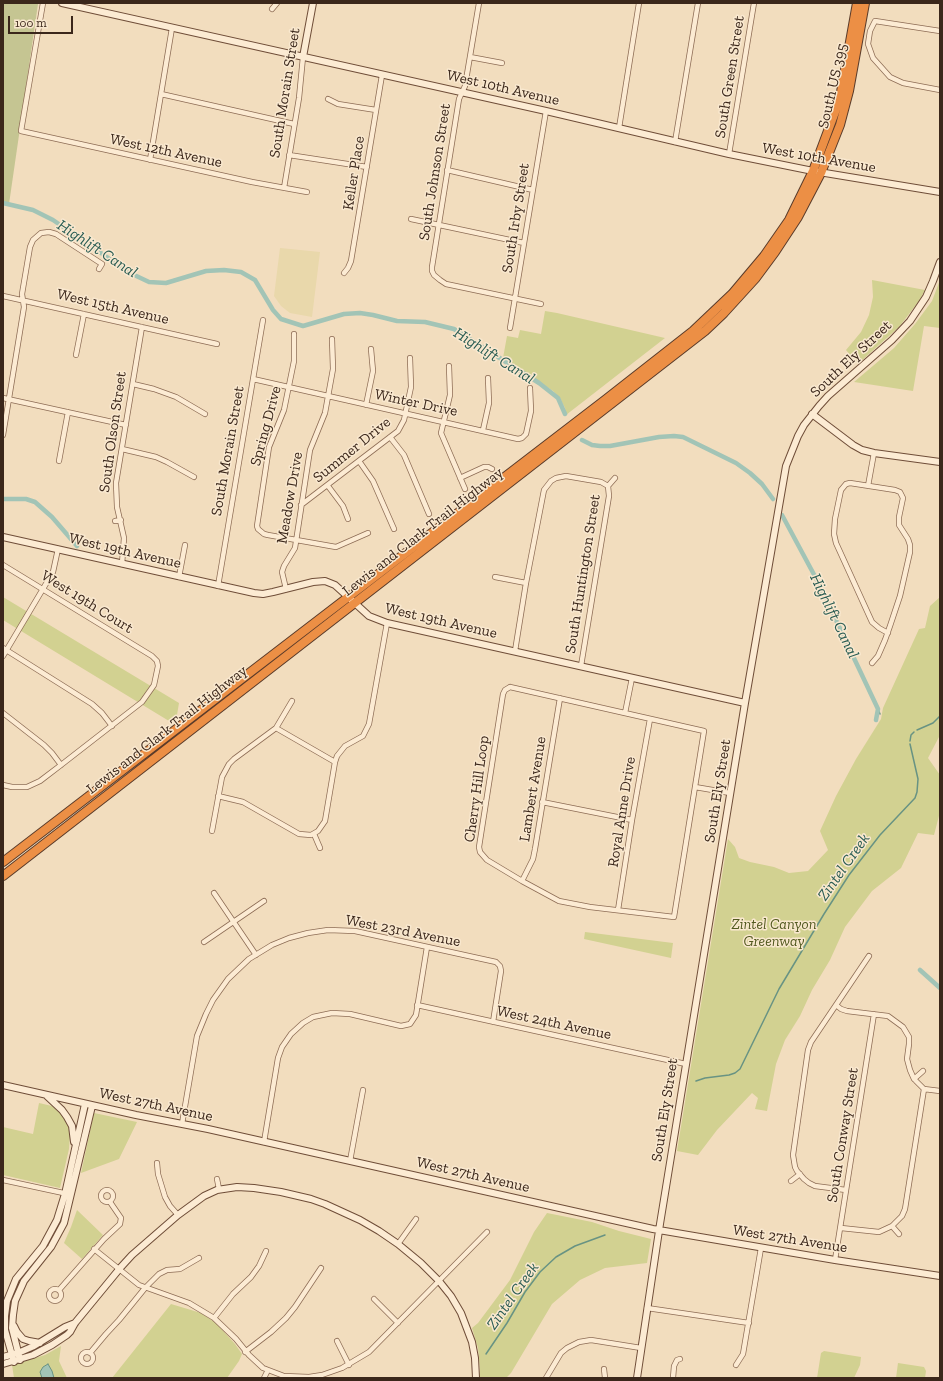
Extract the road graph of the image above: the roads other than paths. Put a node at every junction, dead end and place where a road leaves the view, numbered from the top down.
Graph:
1 (43, 3) edge
2 (62, 3) edge
3 (277, 3) edge
4 (313, 3) edge
5 (479, 3) edge
6 (639, 3) edge
7 (698, 3) edge
8 (754, 3) edge
9 (857, 3) edge
10 (865, 3) edge
11 (272, 9) dead end
12 (172, 28) junction
13 (940, 31) edge
14 (304, 57) junction
15 (470, 58) junction
16 (502, 63) dead end
17 (382, 75) junction
18 (940, 90) edge
19 (462, 92) junction
20 (161, 94) junction
21 (328, 99) dead end
22 (376, 110) junction
23 (546, 111) junction
24 (294, 124) junction
25 (619, 128) junction
26 (675, 142) junction
27 (729, 154) junction
28 (289, 155) junction
29 (150, 160) junction
30 (367, 167) junction
31 (447, 170) junction
32 (817, 172) junction
33 (284, 188) junction
34 (533, 190) junction
35 (307, 192) dead end
36 (940, 192) edge
37 (411, 219) dead end
38 (438, 225) junction
39 (524, 243) junction
40 (940, 262) edge
41 (99, 269) dead end
42 (344, 273) dead end
43 (3, 296) edge
44 (515, 299) junction
45 (23, 300) junction
46 (541, 304) dead end
47 (84, 314) junction
48 (263, 320) dead end
49 (142, 327) junction
50 (510, 328) dead end
51 (294, 334) dead end
52 (332, 340) dead end
53 (216, 344) dead end
54 (371, 349) dead end
55 (76, 355) dead end
56 (410, 358) dead end
57 (449, 366) dead end
58 (488, 378) dead end
59 (253, 379) junction
60 (133, 384) junction
61 (288, 388) junction
62 (530, 388) dead end
63 (327, 396) junction
64 (3, 398) edge
65 (9, 399) junction
66 (366, 405) junction
67 (68, 412) junction
68 (405, 413) junction
69 (205, 414) dead end
70 (812, 414) junction
71 (444, 422) junction
72 (126, 425) junction
73 (483, 430) junction
74 (3, 435) edge
75 (390, 437) junction
76 (122, 449) junction
77 (874, 453) junction
78 (59, 461) dead end
79 (359, 462) junction
80 (940, 462) edge
81 (492, 469) dead end
82 (194, 478) dead end
83 (460, 478) junction
84 (616, 478) dead end
85 (328, 486) junction
86 (608, 486) junction
87 (868, 486) junction
88 (465, 489) dead end
89 (301, 505) junction
90 (429, 514) dead end
91 (348, 518) dead end
92 (120, 520) junction
93 (114, 521) dead end
94 (394, 529) dead end
95 (368, 533) dead end
96 (3, 537) edge
97 (296, 540) junction
98 (185, 545) dead end
99 (58, 549) junction
100 (122, 564) junction
101 (3, 565) edge
102 (179, 577) junction
103 (495, 577) dead end
104 (526, 583) junction
105 (218, 586) junction
106 (43, 589) junction
107 (286, 589) junction
108 (347, 597) junction
109 (354, 604) junction
110 (387, 623) junction
111 (888, 633) junction
112 (5, 649) edge
113 (515, 651) junction
114 (3, 656) edge
115 (872, 664) dead end
116 (581, 666) junction
117 (632, 678) junction
118 (560, 698) junction
119 (292, 702) dead end
120 (745, 703) junction
121 (3, 713) edge
122 (625, 713) junction
123 (650, 719) junction
124 (112, 726) junction
125 (276, 728) junction
126 (335, 762) junction
127 (61, 765) junction
128 (3, 785) edge
129 (695, 787) junction
130 (730, 793) junction
131 (218, 796) junction
132 (542, 802) junction
133 (632, 820) junction
134 (212, 831) dead end
135 (314, 834) junction
136 (320, 848) dead end
137 (3, 862) edge
138 (3, 876) edge
139 (522, 881) junction
140 (214, 893) dead end
141 (264, 901) dead end
142 (618, 910) junction
143 (233, 922) junction
144 (204, 942) dead end
145 (428, 946) junction
146 (256, 955) junction
147 (869, 956) dead end
148 (418, 1005) junction
149 (836, 1005) junction
150 (874, 1014) junction
151 (493, 1022) junction
152 (686, 1064) junction
153 (923, 1072) dead end
154 (914, 1079) junction
155 (3, 1085) edge
156 (924, 1089) junction
157 (363, 1090) dead end
158 (940, 1091) edge
159 (46, 1095) junction
160 (85, 1104) junction
161 (92, 1106) junction
162 (182, 1124) junction
163 (264, 1142) junction
164 (75, 1148) junction
165 (350, 1161) junction
166 (157, 1163) dead end
167 (800, 1174) junction
168 (3, 1180) edge
169 (217, 1180) dead end
170 (791, 1180) dead end
171 (219, 1189) junction
172 (846, 1190) junction
173 (68, 1194) junction
174 (110, 1202) dead end
175 (178, 1215) junction
176 (416, 1219) dead end
177 (892, 1226) junction
178 (840, 1228) junction
179 (659, 1230) junction
180 (487, 1232) dead end
181 (899, 1234) dead end
182 (398, 1244) junction
183 (761, 1248) junction
184 (94, 1249) junction
185 (266, 1251) dead end
186 (198, 1258) dead end
187 (836, 1260) junction
188 (321, 1268) dead end
189 (22, 1270) junction
190 (119, 1270) junction
191 (28, 1275) junction
192 (940, 1276) edge
193 (439, 1281) junction
194 (145, 1288) junction
195 (59, 1290) dead end
196 (374, 1299) dead end
197 (647, 1308) junction
198 (214, 1318) junction
199 (12, 1322) junction
200 (75, 1323) junction
201 (398, 1323) junction
202 (748, 1323) junction
203 (6, 1335) junction
204 (337, 1341) dead end
205 (40, 1343) junction
206 (3, 1346) edge
207 (641, 1348) junction
208 (245, 1352) junction
209 (90, 1353) dead end
210 (15, 1354) junction
211 (3, 1357) edge
212 (680, 1359) dead end
213 (17, 1361) junction
214 (3, 1364) edge
215 (349, 1365) junction
216 (736, 1365) dead end
217 (604, 1369) dead end
218 (268, 1370) junction
219 (264, 1378) edge
220 (309, 1378) edge
221 (476, 1378) edge
222 (546, 1378) edge
223 (605, 1378) edge
224 (637, 1378) edge
225 (673, 1378) edge

1 - 29 street, West 12th Avenue
2 - 12 street, West 10th Avenue
3 - 11 street
4 - 14 street, South Morain Street
5 - 15 street, South Johnson Street
6 - 25 street
7 - 26 street
8 - 27 street, South Green Street
9 - 32 highway, South US 395
10 - 32 highway, South US 395
12 - 14 street, West 10th Avenue
12 - 20 street
13 - 18 street
14 - 17 street, West 10th Avenue
14 - 24 street, South Morain Street
15 - 16 street
15 - 19 street, South Johnson Street
17 - 19 street, West 10th Avenue
17 - 22 street, Keller Place
19 - 23 street, West 10th Avenue
19 - 31 street, South Johnson Street
20 - 24 street
20 - 29 street
21 - 22 street
22 - 30 street, Keller Place
23 - 25 street, West 10th Avenue
23 - 34 street, South Irby Street
24 - 28 street, South Morain Street
25 - 26 street, West 10th Avenue
26 - 27 street, West 10th Avenue
27 - 32 street, West 10th Avenue
28 - 30 street
28 - 33 street, South Morain Street
29 - 33 street, West 12th Avenue
30 - 42 street, Keller Place
31 - 34 street
31 - 38 street, South Johnson Street
32 - 36 street, West 10th Avenue
32 - 108 highway, Lewis and Clark Trail Highway
32 - 109 highway, Lewis and Clark Trail Highway
33 - 35 street, West 12th Avenue
34 - 39 street, South Irby Street
37 - 38 street
38 - 39 street
38 - 44 street, South Johnson Street
39 - 44 street, South Irby Street
40 - 70 street, South Ely Street
41 - 45 street
43 - 45 street, West 15th Avenue
44 - 46 street
44 - 50 street, South Irby Street
45 - 47 street, West 15th Avenue
45 - 65 street
47 - 49 street, West 15th Avenue
47 - 55 street
48 - 59 street, South Morain Street
49 - 53 street, West 15th Avenue
49 - 60 street, South Olson Street
51 - 61 street, Spring Drive
52 - 63 street, Meadow Drive
54 - 66 street
56 - 68 street, Summer Drive
57 - 71 street
58 - 73 street
59 - 61 street, Winter Drive
59 - 105 street, South Morain Street
60 - 69 street
60 - 72 street, South Olson Street
61 - 63 street, Winter Drive
61 - 97 street, Spring Drive
62 - 73 street, Winter Drive
63 - 66 street, Winter Drive
63 - 89 street, Meadow Drive
64 - 65 street
65 - 67 street
65 - 74 street
66 - 68 street, Winter Drive
67 - 72 street
67 - 78 street
68 - 71 street, Winter Drive
68 - 75 street, Summer Drive
70 - 77 street
70 - 120 street, South Ely Street
71 - 73 street, Winter Drive
71 - 83 street
72 - 76 street, South Olson Street
75 - 79 street, Summer Drive
75 - 90 street
76 - 82 street
76 - 92 street, South Olson Street
77 - 80 street
77 - 87 street
79 - 85 street, Summer Drive
79 - 94 street
81 - 83 street
83 - 88 street
84 - 86 street
85 - 89 street, Summer Drive
85 - 91 street
86 - 104 street
86 - 116 street, South Huntington Street
87 - 111 street
87 - 111 street
89 - 97 street, Meadow Drive
92 - 93 street
92 - 100 street, South Olson Street
95 - 97 street, Spring Drive
96 - 99 street, West 19th Avenue
97 - 107 street, Meadow Drive
98 - 102 street
99 - 100 street, West 19th Avenue
99 - 106 street
100 - 102 street, West 19th Avenue
101 - 106 street, West 19th Court
102 - 105 street, West 19th Avenue
103 - 104 street
104 - 113 street
105 - 107 street, West 19th Avenue
106 - 112 street
106 - 124 street, West 19th Court
107 - 108 street, West 19th Avenue
108 - 109 street, West 19th Avenue
108 - 137 highway, Lewis and Clark Trail Highway
109 - 110 street, West 19th Avenue
109 - 138 highway, Lewis and Clark Trail Highway
110 - 113 street, West 19th Avenue
110 - 126 street
111 - 115 street
112 - 114 street
112 - 124 street
113 - 116 street, West 19th Avenue
116 - 117 street, West 19th Avenue
117 - 120 street, West 19th Avenue
117 - 122 street
118 - 122 street, Cherry Hill Loop
118 - 132 street, Lambert Avenue
118 - 139 street, Cherry Hill Loop
119 - 125 street
120 - 130 street, South Ely Street
121 - 127 street
122 - 123 street, Cherry Hill Loop
123 - 129 street, Cherry Hill Loop
123 - 133 street, Royal Anne Drive
124 - 127 street
125 - 126 street
125 - 131 street
126 - 135 street
127 - 128 street
129 - 130 street
129 - 142 street, Cherry Hill Loop
130 - 152 street, South Ely Street
131 - 134 street
131 - 135 street
132 - 133 street
132 - 139 street, Lambert Avenue
133 - 142 street, Royal Anne Drive
135 - 136 street
139 - 142 street, Cherry Hill Loop
140 - 143 street
141 - 143 street
143 - 144 street
143 - 146 street
145 - 146 street, West 23rd Avenue
145 - 148 street
145 - 151 street, West 23rd Avenue
146 - 162 street, West 23rd Avenue
147 - 149 street
148 - 151 street, West 24th Avenue
148 - 163 street
149 - 150 street
149 - 167 street
150 - 154 street
150 - 172 street, South Conway Street
151 - 152 street, West 24th Avenue
152 - 179 street, South Ely Street
153 - 154 street
154 - 156 street
155 - 159 street, West 27th Avenue
156 - 158 street
156 - 177 street
157 - 165 street
159 - 160 street, West 27th Avenue
159 - 164 street
160 - 161 street, West 27th Avenue
160 - 164 street
161 - 162 street, West 27th Avenue
161 - 173 street
162 - 163 street, West 27th Avenue
163 - 165 street, West 27th Avenue
164 - 173 street
165 - 179 street, West 27th Avenue
166 - 175 street
167 - 170 street
167 - 172 street
168 - 173 street
169 - 171 street
171 - 175 street
171 - 182 street
172 - 178 street, South Conway Street
173 - 189 street
173 - 191 street
174 - 184 street
175 - 190 street
176 - 182 street
177 - 178 street
177 - 181 street
178 - 187 street, South Conway Street
179 - 183 street, West 27th Avenue
179 - 197 street, South Ely Street
180 - 193 street
182 - 193 street
183 - 187 street, West 27th Avenue
183 - 202 street
184 - 190 street
184 - 195 street
185 - 198 street
186 - 194 street
187 - 192 street, West 27th Avenue
188 - 208 street
189 - 191 street
189 - 203 street
190 - 194 street
190 - 200 street
191 - 199 street
193 - 201 street
193 - 221 street
194 - 198 street
194 - 209 street
196 - 201 street
197 - 202 street
197 - 207 street, South Ely Street
198 - 208 street
199 - 205 street
199 - 210 street
200 - 205 street
200 - 213 street
201 - 215 street
202 - 216 street
203 - 206 street
203 - 210 street
204 - 215 street
205 - 210 street
207 - 222 street
207 - 224 street, South Ely Street
208 - 218 street
210 - 211 street
210 - 213 street
212 - 225 street
213 - 214 street
215 - 220 street
217 - 223 street
218 - 219 street
218 - 220 street

